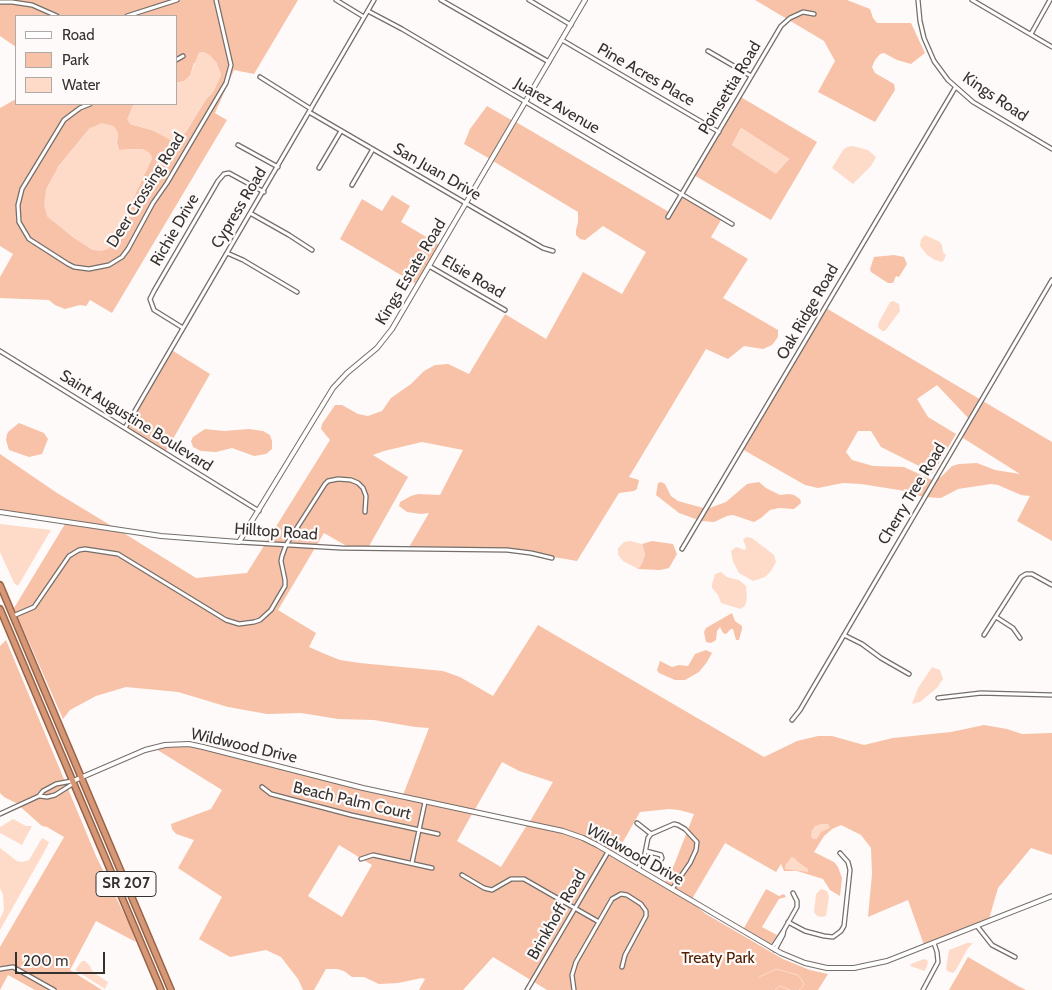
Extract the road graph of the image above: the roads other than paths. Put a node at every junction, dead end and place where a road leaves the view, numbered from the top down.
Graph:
1 (177, 0) edge
2 (216, 0) edge
3 (336, 0) edge
4 (374, 0) edge
5 (441, 0) edge
6 (529, 0) edge
7 (585, 0) edge
8 (918, 0) edge
9 (972, 0) edge
10 (1050, 0) edge
11 (0, 2) edge
12 (368, 11) junction
13 (814, 14) dead end
14 (55, 15) edge
15 (130, 15) edge
16 (364, 17) junction
17 (571, 25) junction
18 (1031, 34) junction
19 (562, 40) junction
20 (1052, 47) edge
21 (708, 51) dead end
22 (183, 56) dead end
23 (178, 59) edge
24 (549, 62) junction
25 (751, 76) junction
26 (260, 77) dead end
27 (955, 88) junction
28 (525, 102) junction
29 (88, 105) edge
30 (310, 111) junction
31 (341, 131) junction
32 (719, 132) junction
33 (238, 145) dead end
34 (1052, 148) edge
35 (373, 149) junction
36 (278, 167) junction
37 (319, 168) dead end
38 (352, 185) dead end
39 (264, 192) junction
40 (681, 194) junction
41 (466, 203) junction
42 (250, 214) junction
43 (668, 217) dead end
44 (732, 224) dead end
45 (312, 250) dead end
46 (553, 251) dead end
47 (227, 252) junction
48 (430, 266) junction
49 (1052, 280) edge
50 (297, 292) dead end
51 (505, 310) dead end
52 (183, 328) junction
53 (0, 351) edge
54 (125, 428) junction
55 (0, 512) edge
56 (259, 512) junction
57 (365, 512) dead end
58 (240, 542) junction
59 (286, 545) junction
60 (682, 549) dead end
61 (552, 558) dead end
62 (0, 584) edge
63 (1052, 584) edge
64 (0, 609) edge
65 (13, 616) junction
66 (996, 618) junction
67 (844, 635) junction
68 (984, 636) dead end
69 (1020, 638) dead end
70 (909, 674) dead end
71 (1052, 695) edge
72 (938, 698) dead end
73 (792, 720) dead end
74 (81, 777) junction
75 (73, 782) junction
76 (262, 787) dead end
77 (39, 796) junction
78 (425, 802) junction
79 (0, 814) edge
80 (637, 822) dead end
81 (419, 830) junction
82 (438, 834) dead end
83 (651, 834) junction
84 (646, 851) junction
85 (608, 852) junction
86 (840, 854) dead end
87 (361, 859) dead end
88 (412, 863) junction
89 (432, 868) dead end
90 (638, 869) junction
91 (655, 870) dead end
92 (462, 875) dead end
93 (672, 889) junction
94 (793, 893) dead end
95 (1052, 896) edge
96 (575, 908) junction
97 (599, 922) junction
98 (788, 922) junction
99 (977, 926) junction
100 (934, 943) junction
101 (774, 949) junction
102 (1015, 958) dead end
103 (622, 967) dead end
104 (0, 969) edge
105 (54, 990) edge
106 (161, 990) edge
107 (171, 990) edge
108 (527, 990) edge
109 (574, 990) edge
110 (923, 990) edge

1 - 15 street
2 - 29 street, Deer Crossing Road
3 - 16 street
4 - 12 street, Cypress Road
5 - 24 street
6 - 17 street
7 - 17 street, Kings Estate Road
8 - 27 street, Kings Road
9 - 18 street
10 - 18 street
11 - 14 street
12 - 16 street, Cypress Road
12 - 28 street, Juarez Avenue
13 - 25 street, Poinsettia Road
16 - 30 street, Cypress Road
17 - 19 street, Kings Estate Road
18 - 20 street
19 - 24 street, Kings Estate Road
19 - 32 street, Pine Acres Place
21 - 25 street
22 - 23 street
24 - 28 street, Kings Estate Road
25 - 32 street, Poinsettia Road
26 - 30 street, San Juan Drive
27 - 34 street, Kings Road
27 - 60 street, Oak Ridge Road
28 - 40 street, Juarez Avenue
28 - 41 street, Kings Estate Road
30 - 31 street, San Juan Drive
30 - 36 street, Cypress Road
31 - 35 street, San Juan Drive
31 - 37 street
32 - 40 street, Poinsettia Road
33 - 36 street
35 - 38 street
35 - 41 street, San Juan Drive
36 - 39 street, Cypress Road
39 - 42 street, Cypress Road
39 - 52 street, Richie Drive
40 - 43 street, Poinsettia Road
40 - 44 street, Juarez Avenue
41 - 46 street, San Juan Drive
41 - 48 street, Kings Estate Road
42 - 45 street
42 - 47 street, Cypress Road
47 - 50 street
47 - 52 street, Cypress Road
48 - 51 street, Elsie Road
48 - 56 street, Kings Estate Road
49 - 67 street, Cherry Tree Road
52 - 54 street, Cypress Road
53 - 54 street, Saint Augustine Boulevard
54 - 56 street, Saint Augustine Boulevard
55 - 58 street, Hilltop Road
56 - 58 street, Kings Estate Road
57 - 59 street
58 - 59 street, Hilltop Road
59 - 61 street, Hilltop Road
59 - 65 street
62 - 65 highway, SR 207
63 - 66 street
64 - 75 highway, SR 207
65 - 74 highway, SR 207
66 - 68 street
66 - 69 street
67 - 70 street
67 - 73 street, Cherry Tree Road
71 - 72 street
74 - 75 street, Wildwood Drive
74 - 78 street, Wildwood Drive
74 - 107 highway, SR 207
75 - 77 street
75 - 77 street
75 - 106 highway, SR 207
76 - 81 street, Beach Palm Court
77 - 79 street
78 - 81 street
78 - 85 street, Wildwood Drive
80 - 83 street
81 - 82 street, Beach Palm Court
81 - 88 street
83 - 84 street
83 - 93 street
84 - 90 street
84 - 91 street
85 - 90 street, Wildwood Drive
85 - 96 street, Brinkhoff Road
86 - 98 street
87 - 88 street
88 - 89 street
90 - 93 street, Wildwood Drive
92 - 96 street
93 - 101 street, Wildwood Drive
94 - 98 street
95 - 99 street, Wildwood Drive
96 - 97 street
96 - 108 street, Brinkhoff Road
97 - 103 street
97 - 109 street
98 - 101 street
99 - 100 street, Wildwood Drive
99 - 102 street
100 - 101 street, Wildwood Drive
100 - 110 street
104 - 105 street

